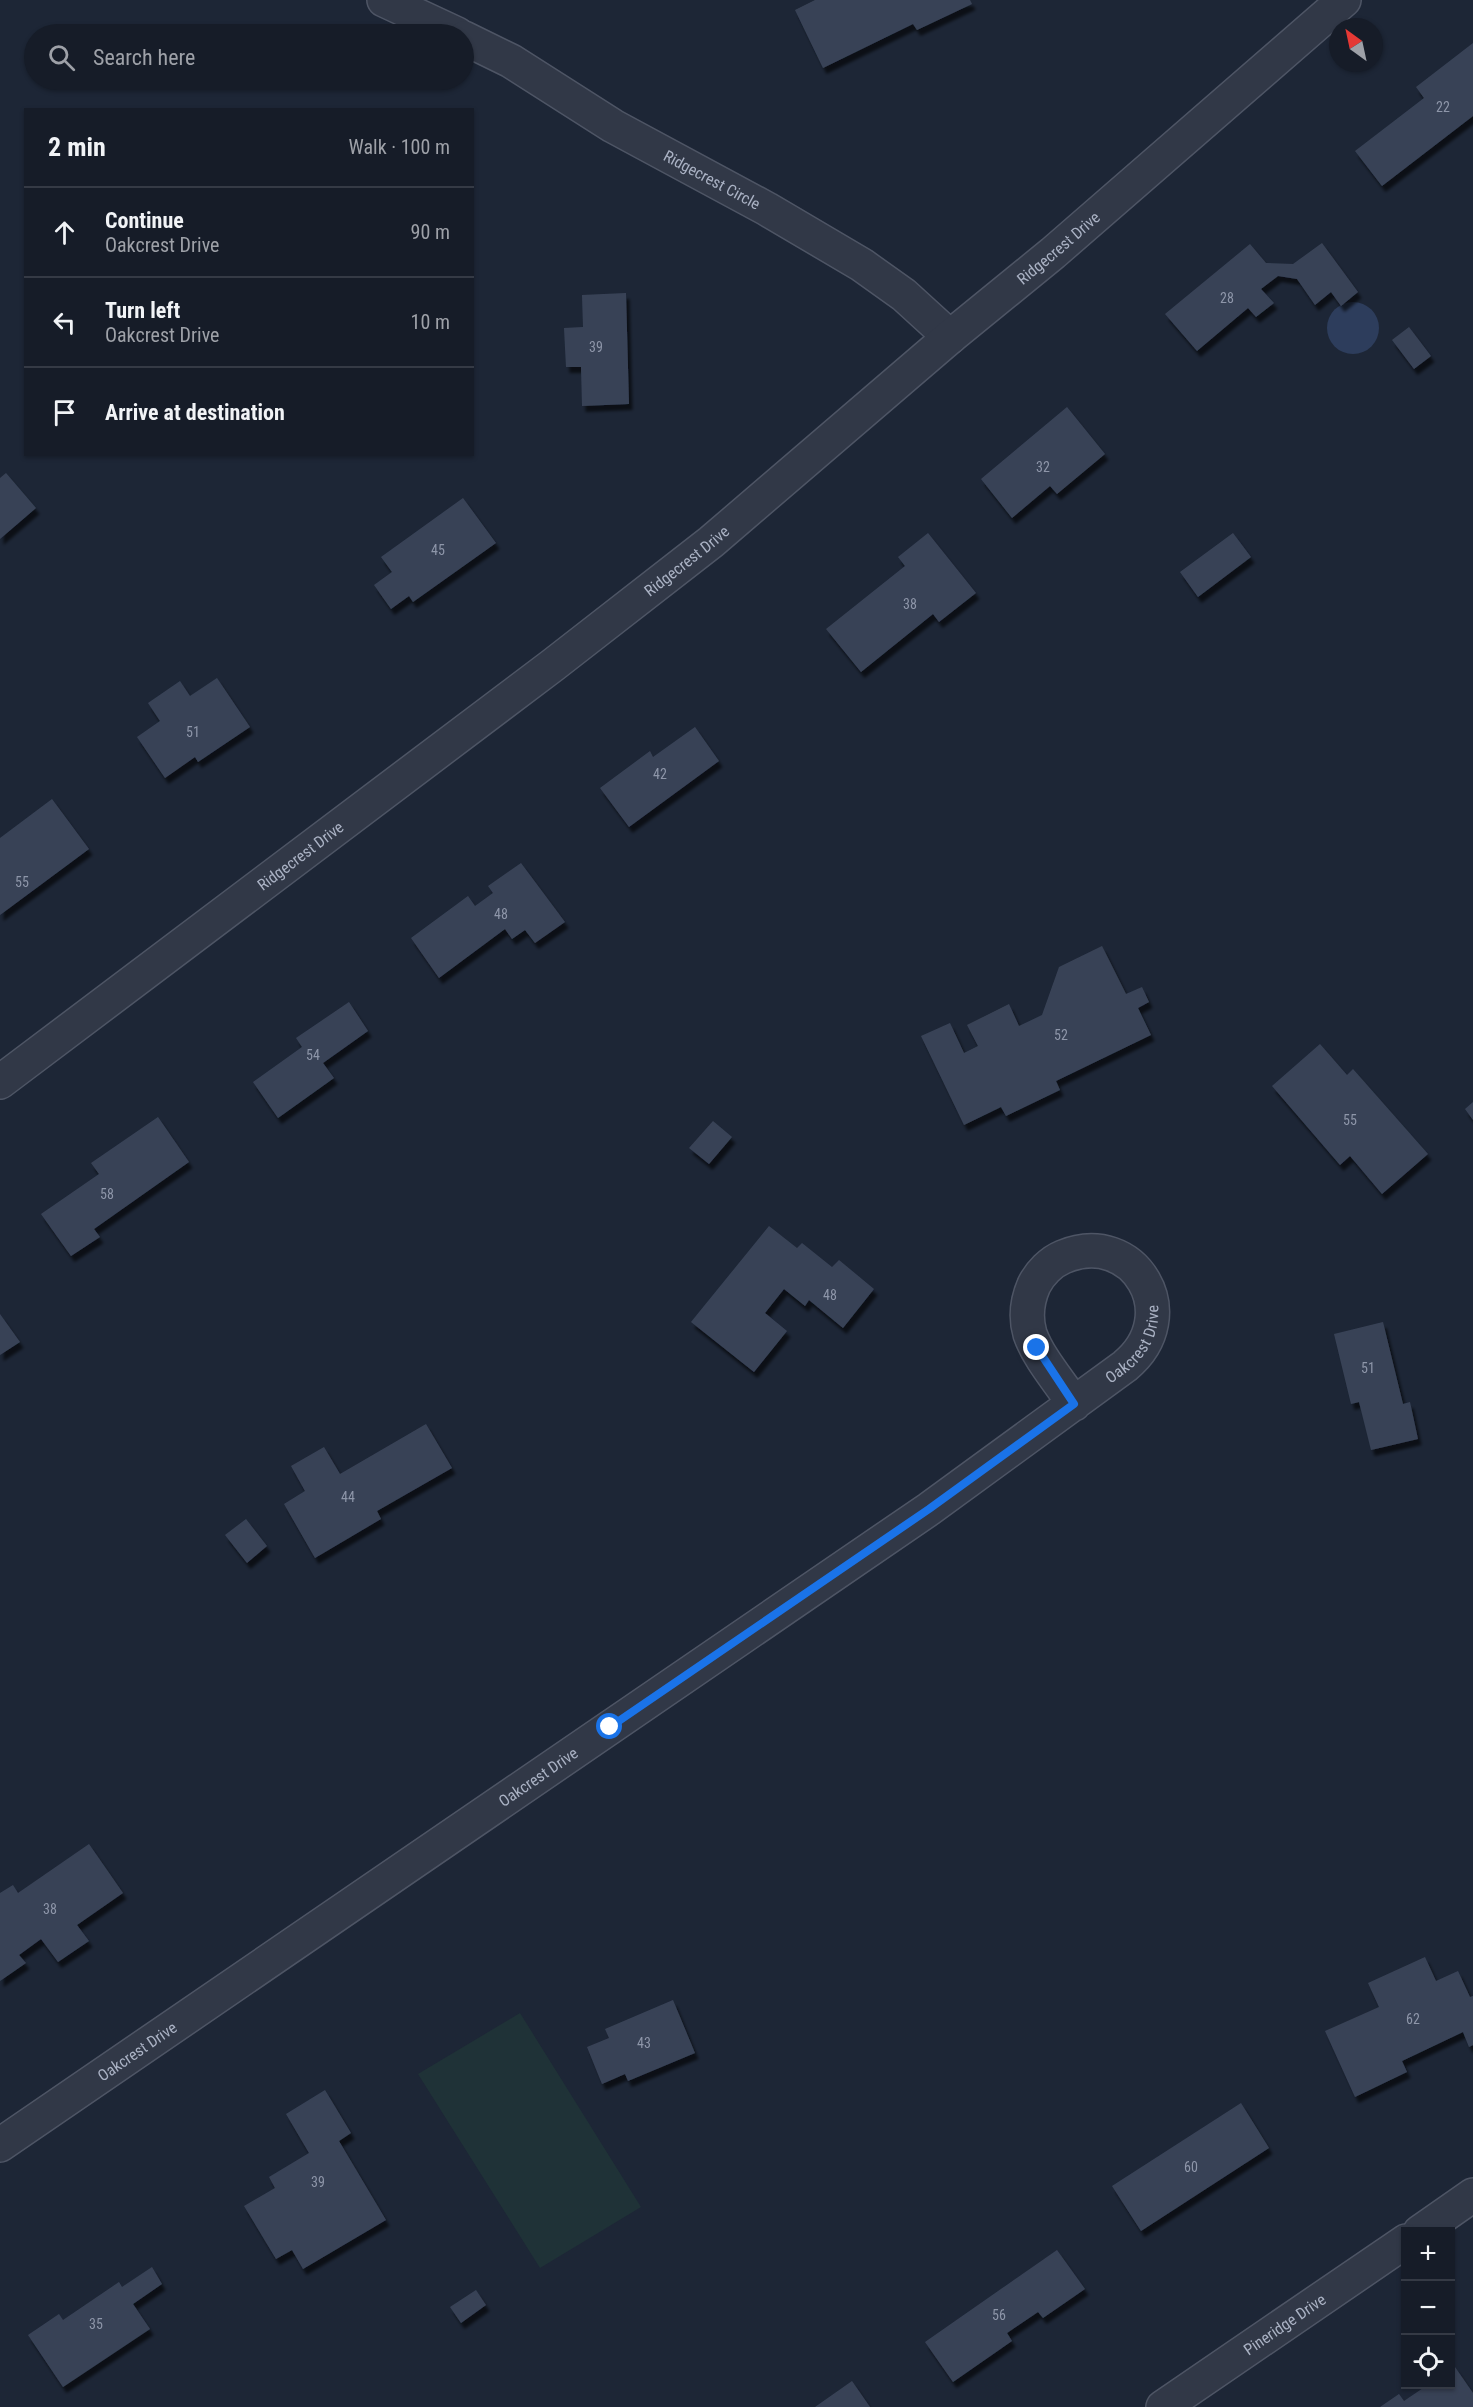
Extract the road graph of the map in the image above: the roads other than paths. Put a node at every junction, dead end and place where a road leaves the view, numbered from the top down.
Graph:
1 (384, 0) edge
2 (1344, 0) edge
3 (436, 24) edge
4 (474, 43) edge
5 (950, 337) junction
6 (0, 1082) edge
7 (1074, 1404) junction
8 (0, 2145) edge
9 (1473, 2195) edge
10 (1427, 2227) edge
11 (1401, 2244) edge
12 (1163, 2407) edge

1 - 3 street
2 - 5 street, Ridgecrest Drive
4 - 5 street, Ridgecrest Circle
5 - 6 street, Ridgecrest Drive
7 - 7 street, Oakcrest Drive
7 - 8 street, Oakcrest Drive
9 - 10 street
11 - 12 street, Pineridge Drive

